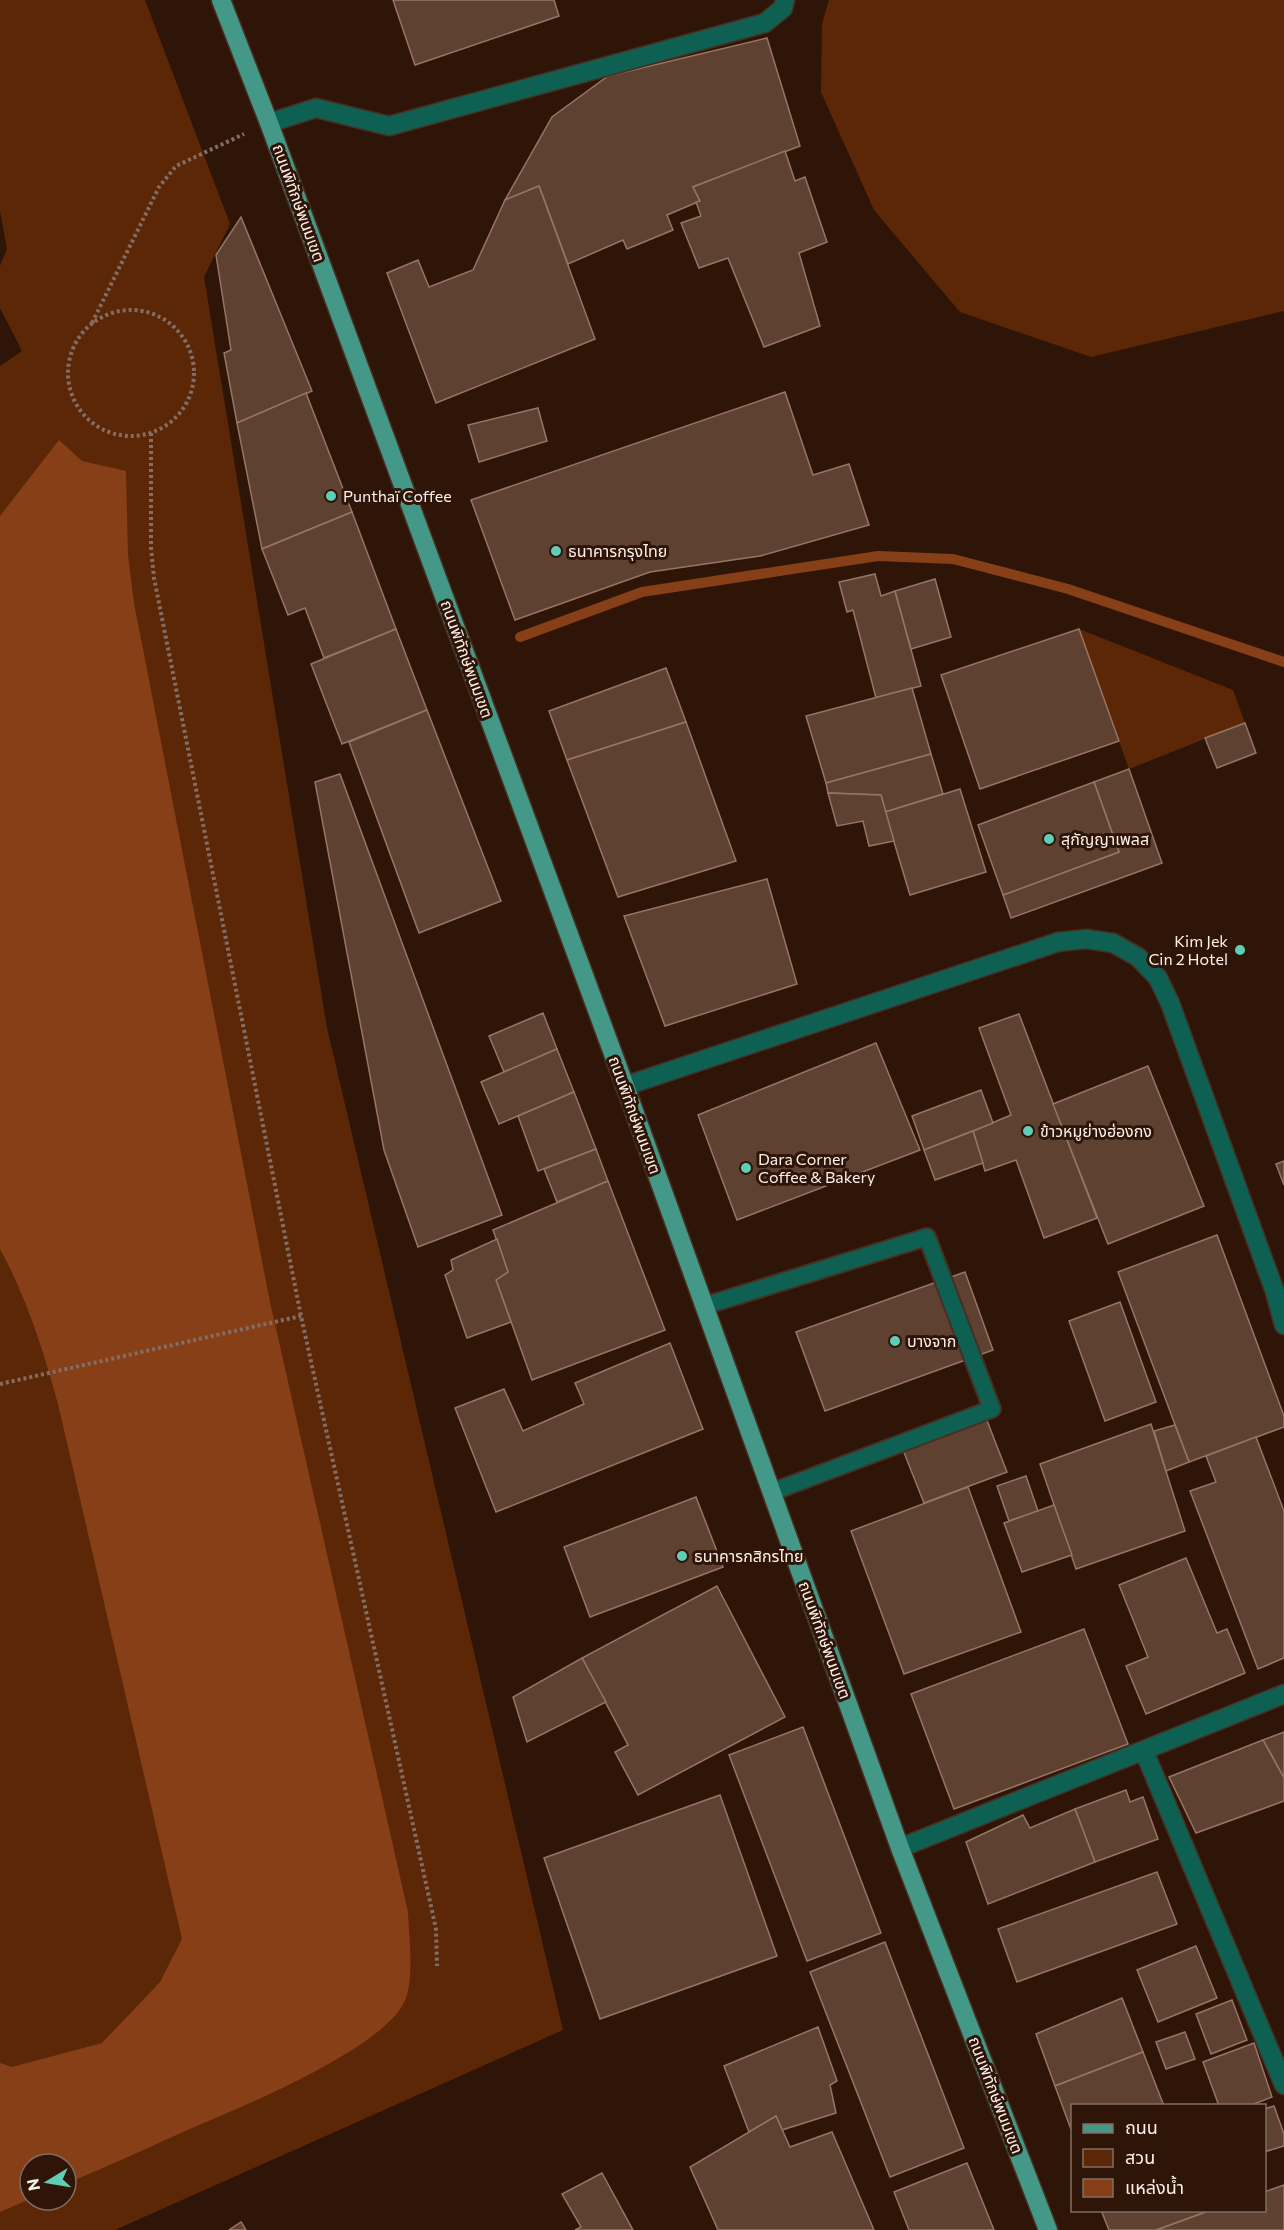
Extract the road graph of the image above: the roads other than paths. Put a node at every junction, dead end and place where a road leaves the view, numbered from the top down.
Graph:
1 (221, 0) edge
2 (785, 0) edge
3 (269, 123) junction
4 (625, 1086) junction
5 (1279, 1291) edge
6 (704, 1306) junction
7 (1284, 1325) edge
8 (772, 1492) junction
9 (1284, 1695) edge
10 (1144, 1751) junction
11 (900, 1848) junction
12 (1284, 2085) edge
13 (1048, 2230) edge

1 - 3 main road, ถนนพิทักษ์พนมเขต
2 - 3 street
3 - 4 main road, ถนนพิทักษ์พนมเขต
4 - 5 street
4 - 6 main road, ถนนพิทักษ์พนมเขต
5 - 7 street
6 - 8 main road, ถนนพิทักษ์พนมเขต
6 - 8 lane
8 - 11 main road, ถนนพิทักษ์พนมเขต
9 - 10 street
10 - 11 street
10 - 12 street
11 - 13 main road, ถนนพิทักษ์พนมเขต

